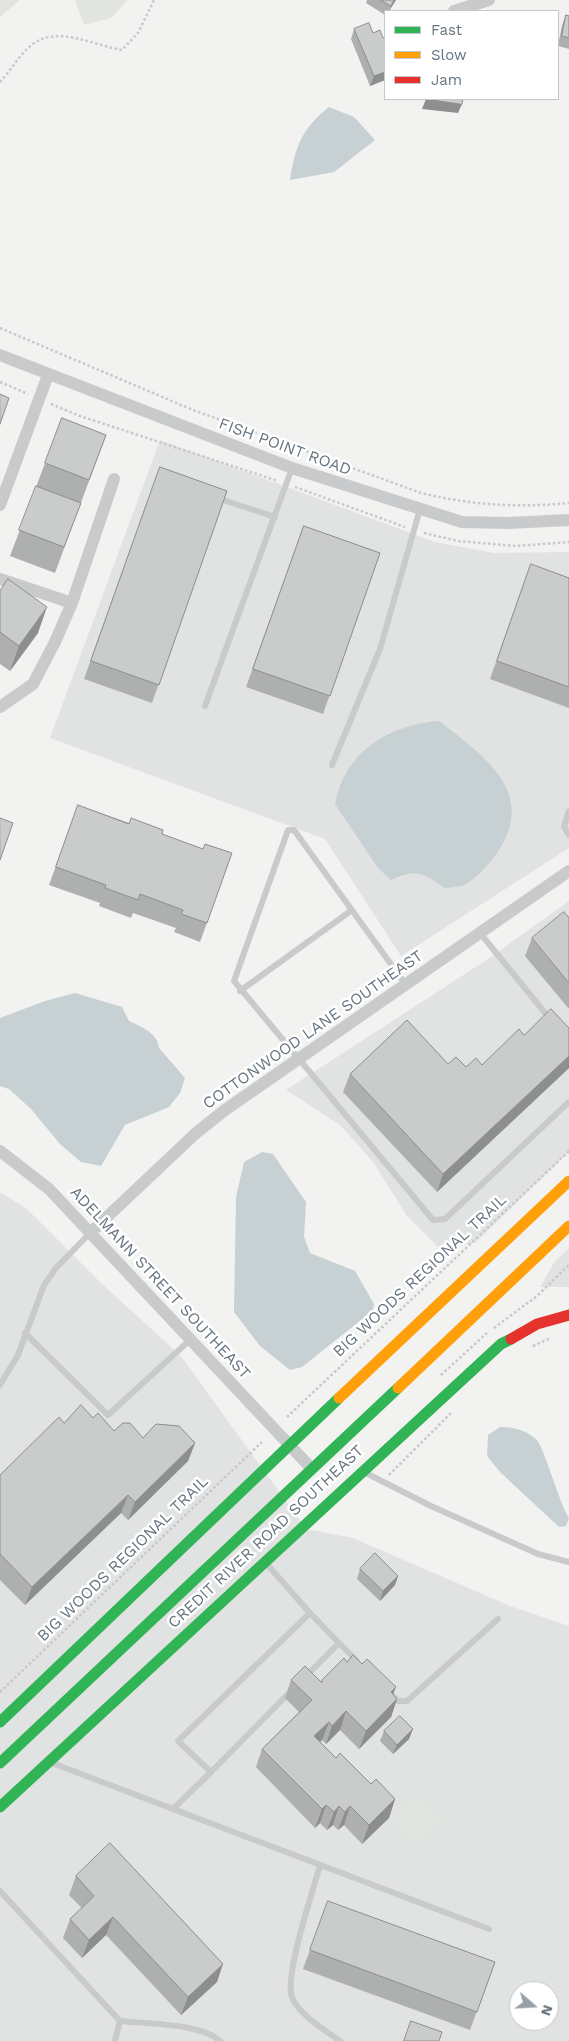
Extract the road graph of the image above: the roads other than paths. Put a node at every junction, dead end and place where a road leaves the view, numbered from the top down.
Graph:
1 (489, 0) edge
2 (457, 10) edge
3 (0, 355) edge
4 (48, 375) junction
5 (292, 468) junction
6 (114, 479) dead end
7 (210, 495) edge
8 (0, 506) edge
9 (420, 509) junction
10 (275, 517) junction
11 (569, 520) edge
12 (0, 579) edge
13 (72, 603) junction
14 (205, 706) dead end
15 (0, 708) edge
16 (332, 764) dead end
17 (569, 811) edge
18 (569, 835) edge
19 (569, 871) edge
20 (352, 910) junction
21 (480, 933) junction
22 (406, 985) junction
23 (240, 991) junction
24 (556, 1026) edge
25 (296, 1059) junction
26 (569, 1102) edge
27 (0, 1151) edge
28 (569, 1181) edge
29 (569, 1226) edge
30 (90, 1233) junction
31 (569, 1315) edge
32 (25, 1333) junction
33 (191, 1339) junction
34 (0, 1385) edge
35 (289, 1445) junction
36 (311, 1468) junction
37 (361, 1471) junction
38 (264, 1561) junction
39 (569, 1562) edge
40 (310, 1613) junction
41 (498, 1619) dead end
42 (338, 1643) junction
43 (365, 1669) edge
44 (385, 1688) edge
45 (0, 1722) edge
46 (48, 1761) junction
47 (0, 1763) edge
48 (211, 1772) junction
49 (0, 1807) edge
50 (173, 1809) junction
51 (320, 1865) junction
52 (2, 1896) edge
53 (489, 1929) dead end
54 (120, 2021) junction
55 (115, 2041) edge
56 (220, 2041) edge
57 (340, 2041) edge

1 - 2 street
3 - 4 street, FISH POINT ROAD
4 - 5 street, FISH POINT ROAD
4 - 8 street
5 - 9 street, FISH POINT ROAD
5 - 10 lane
6 - 13 street
7 - 10 lane
9 - 11 street, FISH POINT ROAD
9 - 16 lane
10 - 14 lane
12 - 13 street
13 - 15 street
17 - 18 lane
19 - 21 street, COTTONWOOD LANE SOUTHEAST
20 - 22 lane
20 - 23 lane
20 - 23 lane
21 - 22 street, COTTONWOOD LANE SOUTHEAST
21 - 24 lane
22 - 25 street, COTTONWOOD LANE SOUTHEAST
23 - 25 lane
25 - 26 lane
25 - 30 street, COTTONWOOD LANE SOUTHEAST
27 - 30 street, ADELMANN STREET SOUTHEAST
28 - 35 main road
29 - 36 main road
30 - 32 lane
30 - 33 street, ADELMANN STREET SOUTHEAST
31 - 37 main road, CREDIT RIVER ROAD SOUTHEAST
32 - 33 lane
32 - 34 lane
33 - 35 street, ADELMANN STREET SOUTHEAST
35 - 36 street, ADELMANN STREET SOUTHEAST
35 - 45 main road
36 - 47 main road
37 - 38 main road, CREDIT RIVER ROAD SOUTHEAST
37 - 39 lane
38 - 40 lane
38 - 46 main road, CREDIT RIVER ROAD SOUTHEAST
40 - 42 lane
40 - 48 lane
41 - 44 lane
42 - 43 lane
42 - 48 lane
46 - 49 main road, CREDIT RIVER ROAD SOUTHEAST
46 - 50 lane
48 - 50 lane
50 - 51 lane
51 - 53 lane
51 - 57 lane
52 - 54 lane
54 - 55 lane
54 - 56 lane

